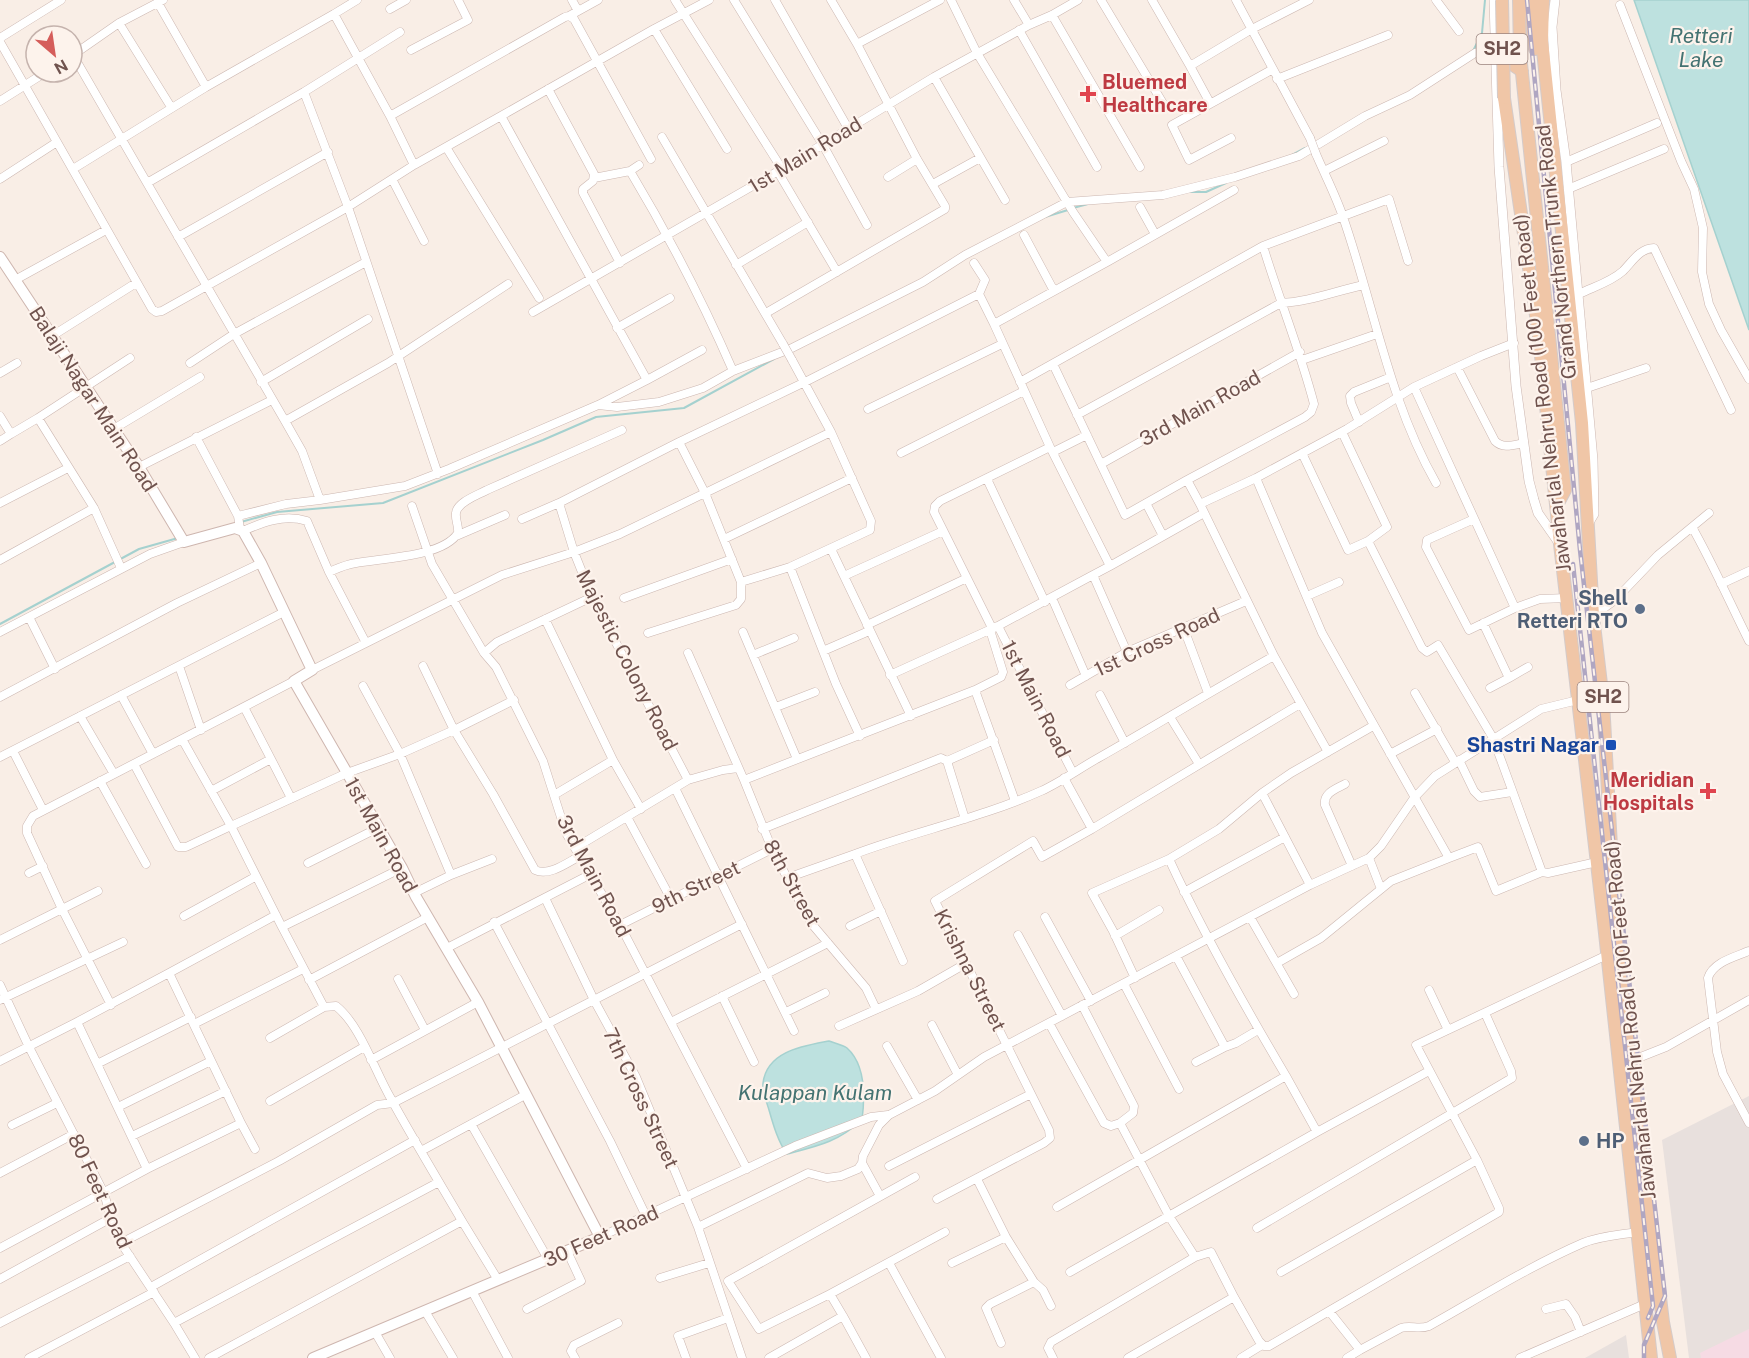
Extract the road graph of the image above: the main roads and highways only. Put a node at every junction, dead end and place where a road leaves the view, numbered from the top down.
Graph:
1 (1502, 0) edge
2 (1519, 0) edge
3 (1532, 0) edge
4 (1543, 0) edge
5 (1495, 29) road end
6 (1520, 49) junction
7 (1494, 52) road end
8 (1522, 71) junction
9 (0, 257) edge
10 (1587, 503) junction
11 (1557, 505) junction
12 (294, 681) joint
13 (600, 1237) joint
14 (313, 1358) edge
15 (1651, 1358) edge
16 (1670, 1358) edge

1 - 11 main road, Jawaharlal Nehru Road (100 Feet Road) / SH2, bridge
2 - 6 main road, Grand Northern Trunk Road
3 - 10 main road, Grand Northern Trunk Road
4 - 10 main road, Jawaharlal Nehru Road (100 Feet Road) / SH2
5 - 6 main road
6 - 8 main road, Grand Northern Trunk Road
7 - 8 main road
8 - 11 main road, Grand Northern Trunk Road
9 - 12 main road, Balaji Nagar Main Road
10 - 16 main road, Jawaharlal Nehru Road (100 Feet Road) / SH2
11 - 15 main road, Jawaharlal Nehru Road (100 Feet Road) / SH2
12 - 13 main road, 1st Main Road
13 - 14 main road, 30 Feet Road

